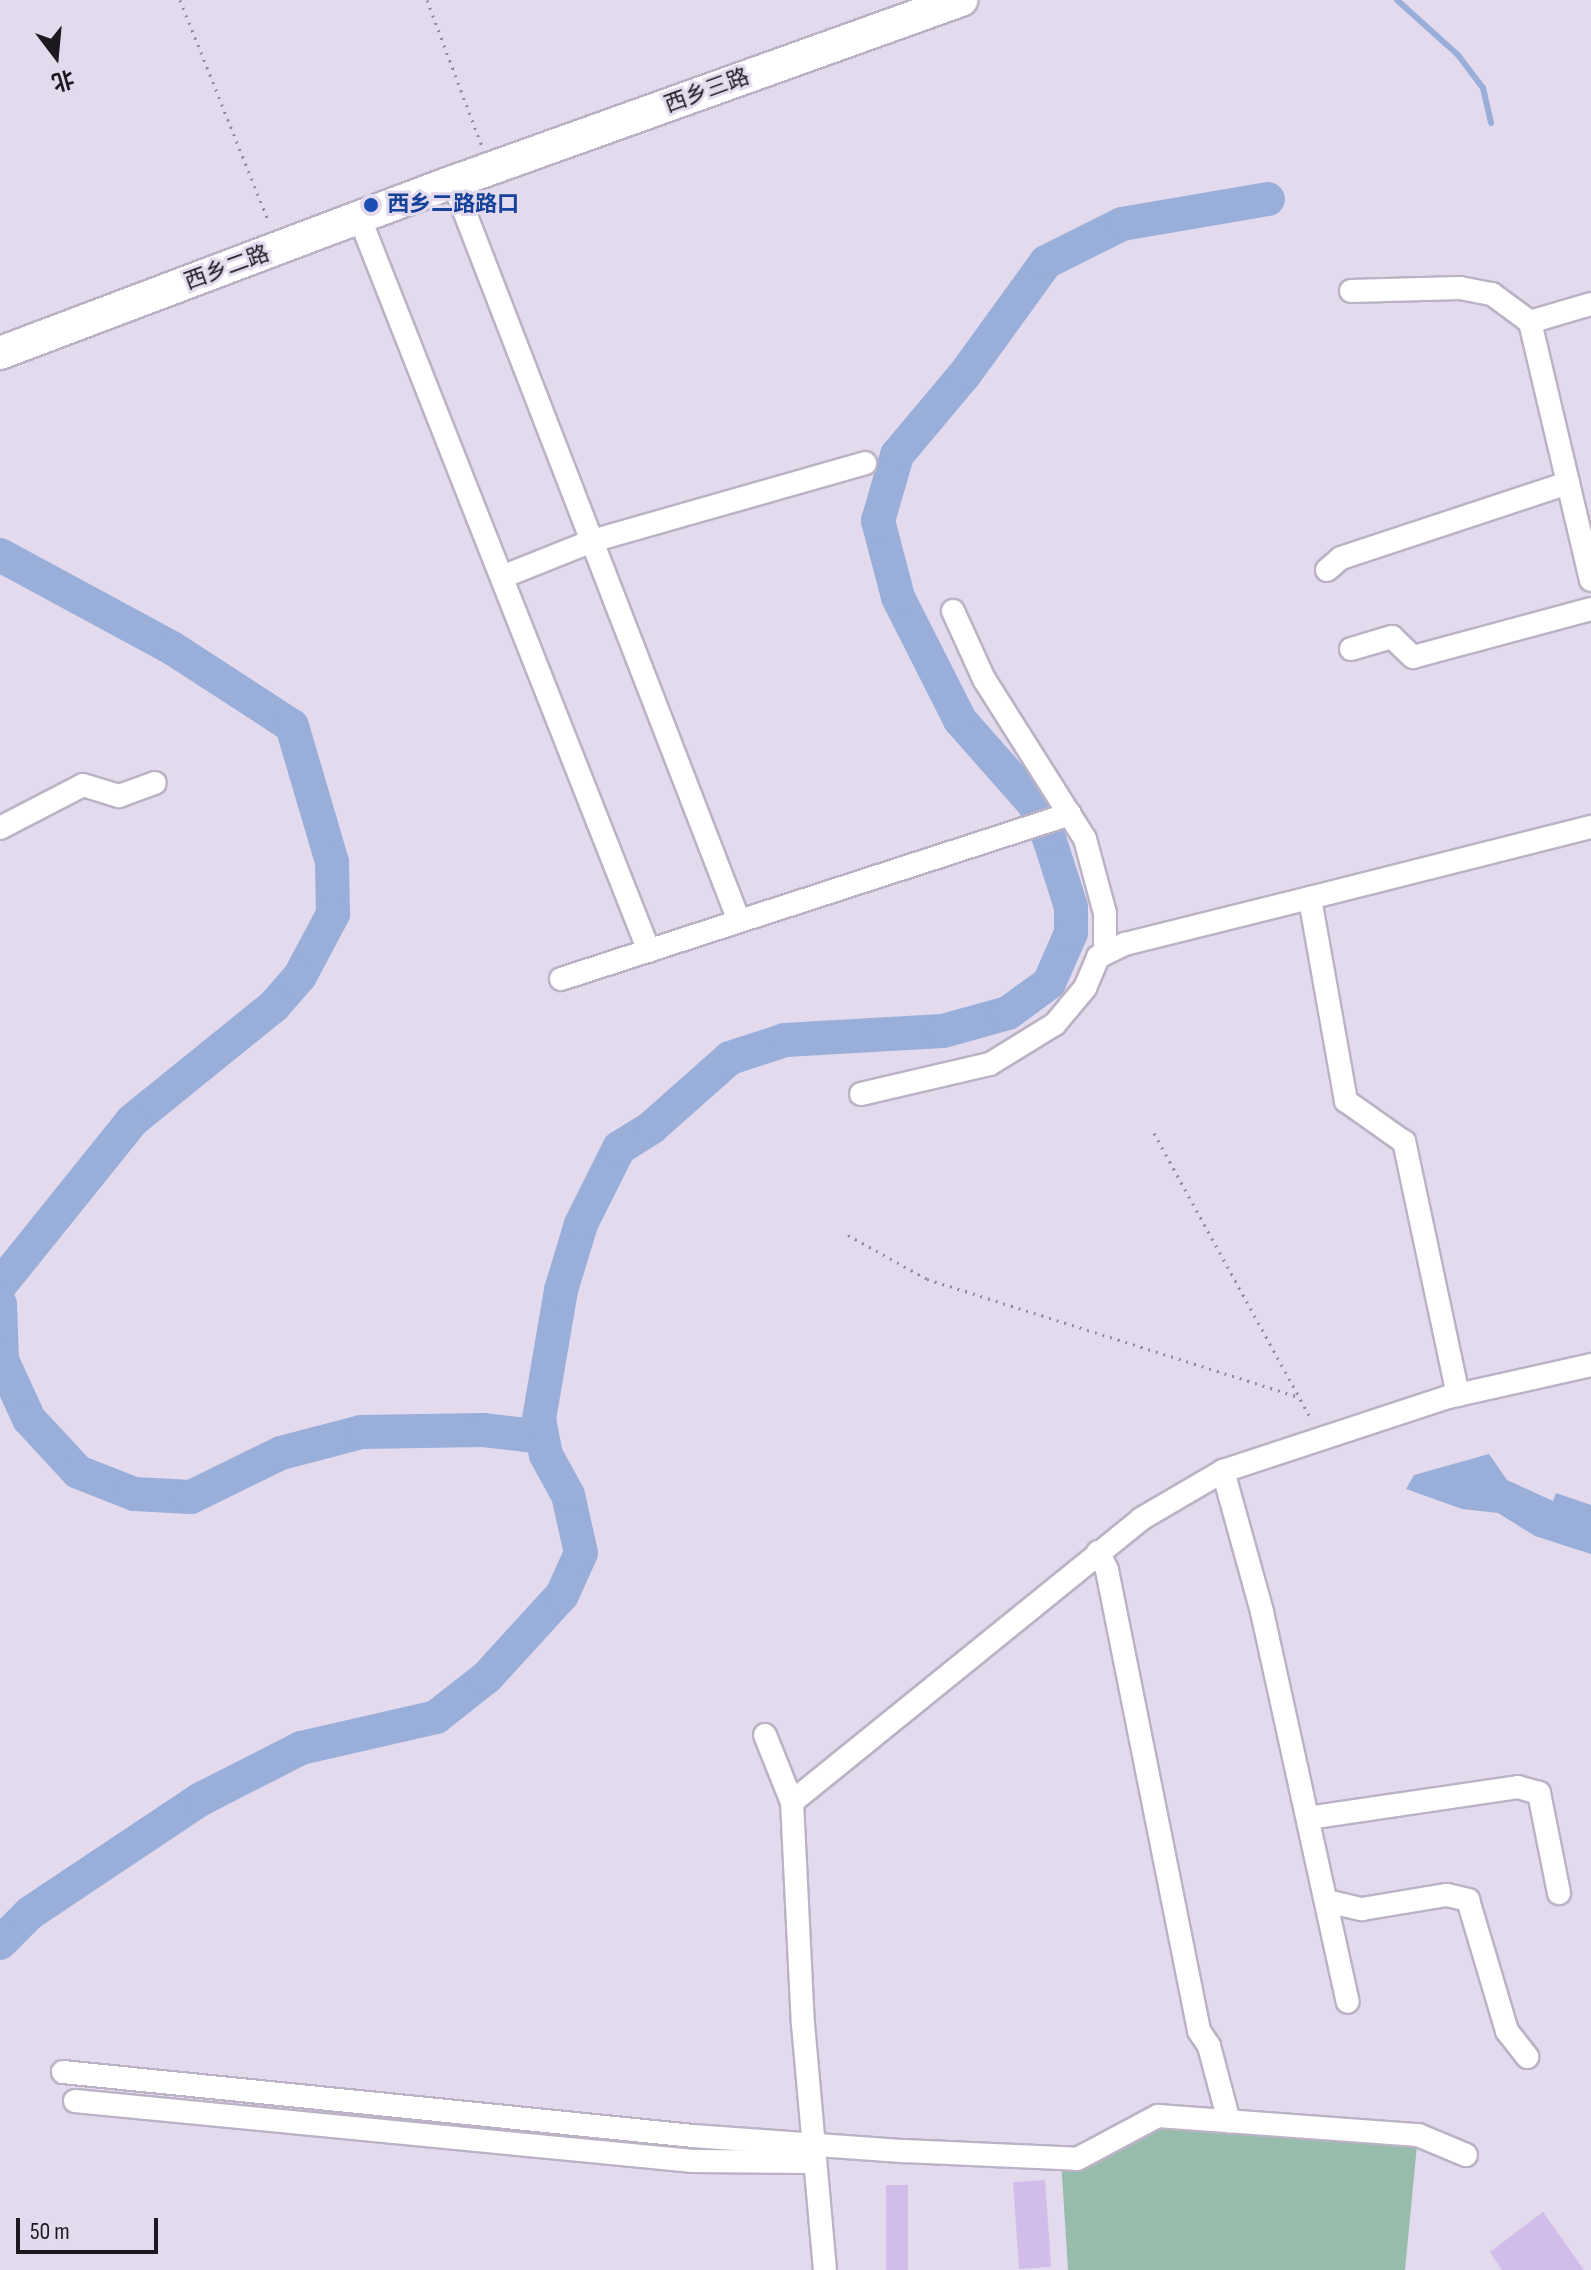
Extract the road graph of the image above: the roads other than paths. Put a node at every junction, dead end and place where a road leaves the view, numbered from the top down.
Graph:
1 (961, 0) edge
2 (453, 182) junction
3 (360, 219) junction
4 (1351, 291) dead end
5 (1591, 304) edge
6 (1530, 322) junction
7 (0, 353) edge
8 (865, 463) dead end
9 (1568, 483) junction
10 (592, 541) junction
11 (1327, 570) dead end
12 (502, 577) junction
13 (1591, 580) edge
14 (1591, 609) edge
15 (953, 611) dead end
16 (1351, 649) dead end
17 (155, 783) dead end
18 (1070, 814) junction
19 (1591, 827) edge
20 (0, 828) edge
21 (1310, 898) junction
22 (739, 921) junction
23 (649, 951) junction
24 (1105, 953) junction
25 (561, 979) dead end
26 (861, 1094) dead end
27 (1591, 1365) edge
28 (1458, 1395) junction
29 (1223, 1471) junction
30 (1098, 1552) junction
31 (765, 1735) dead end
32 (792, 1802) junction
33 (1308, 1818) junction
34 (1559, 1893) dead end
35 (1326, 1901) junction
36 (1348, 2002) dead end
37 (1527, 2057) dead end
38 (63, 2072) dead end
39 (75, 2101) dead end
40 (1229, 2121) junction
41 (814, 2152) junction
42 (1466, 2155) dead end
43 (825, 2270) edge

1 - 2 street, 西乡三路
2 - 3 street, 西乡二路
2 - 10 street
3 - 7 street, 西乡二路
3 - 12 street
4 - 6 street
5 - 6 street
6 - 9 street
8 - 10 street
9 - 11 street
9 - 13 street
10 - 12 street
10 - 22 street
12 - 23 street
14 - 16 street
15 - 18 street
17 - 20 street
18 - 22 street
18 - 24 street
19 - 21 street
21 - 24 street
21 - 28 street
22 - 23 street
23 - 25 street
24 - 26 street
27 - 28 street
28 - 29 street
29 - 30 street
29 - 33 street
30 - 32 street
30 - 40 street
31 - 32 street
32 - 41 street
33 - 34 street
33 - 35 street
35 - 36 street
35 - 37 street
38 - 41 street
39 - 41 street
40 - 41 street
40 - 42 street
41 - 43 street

